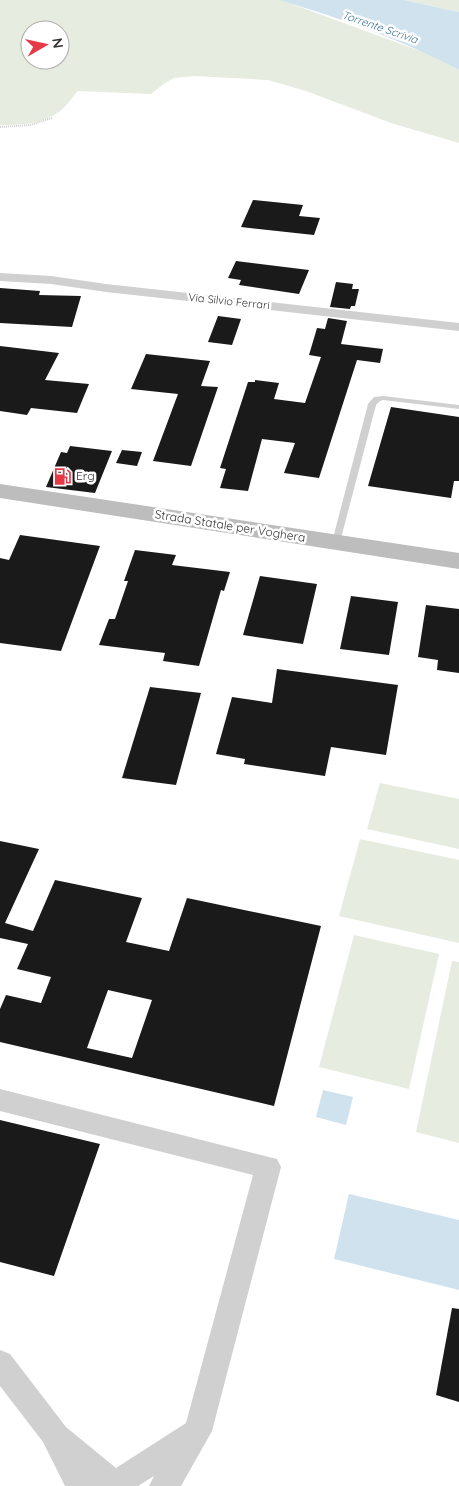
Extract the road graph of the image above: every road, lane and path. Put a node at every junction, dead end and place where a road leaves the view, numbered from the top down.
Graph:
1 (52, 118) dead end
2 (0, 127) edge
3 (0, 277) edge
4 (459, 327) edge
5 (459, 407) edge
6 (0, 491) edge
7 (336, 542) junction
8 (459, 562) edge
9 (0, 1100) edge
10 (0, 1364) edge
11 (198, 1431) junction
12 (53, 1432) junction
13 (119, 1482) edge
14 (80, 1486) edge
15 (164, 1486) edge

1 - 2 path
3 - 4 street, Via Silvio Ferrari
5 - 7 lane
6 - 7 main road, Strada Statale per Voghera
7 - 8 main road, Strada Statale per Voghera
9 - 11 street
10 - 12 street
11 - 13 street
11 - 15 street
12 - 13 street
12 - 14 street

